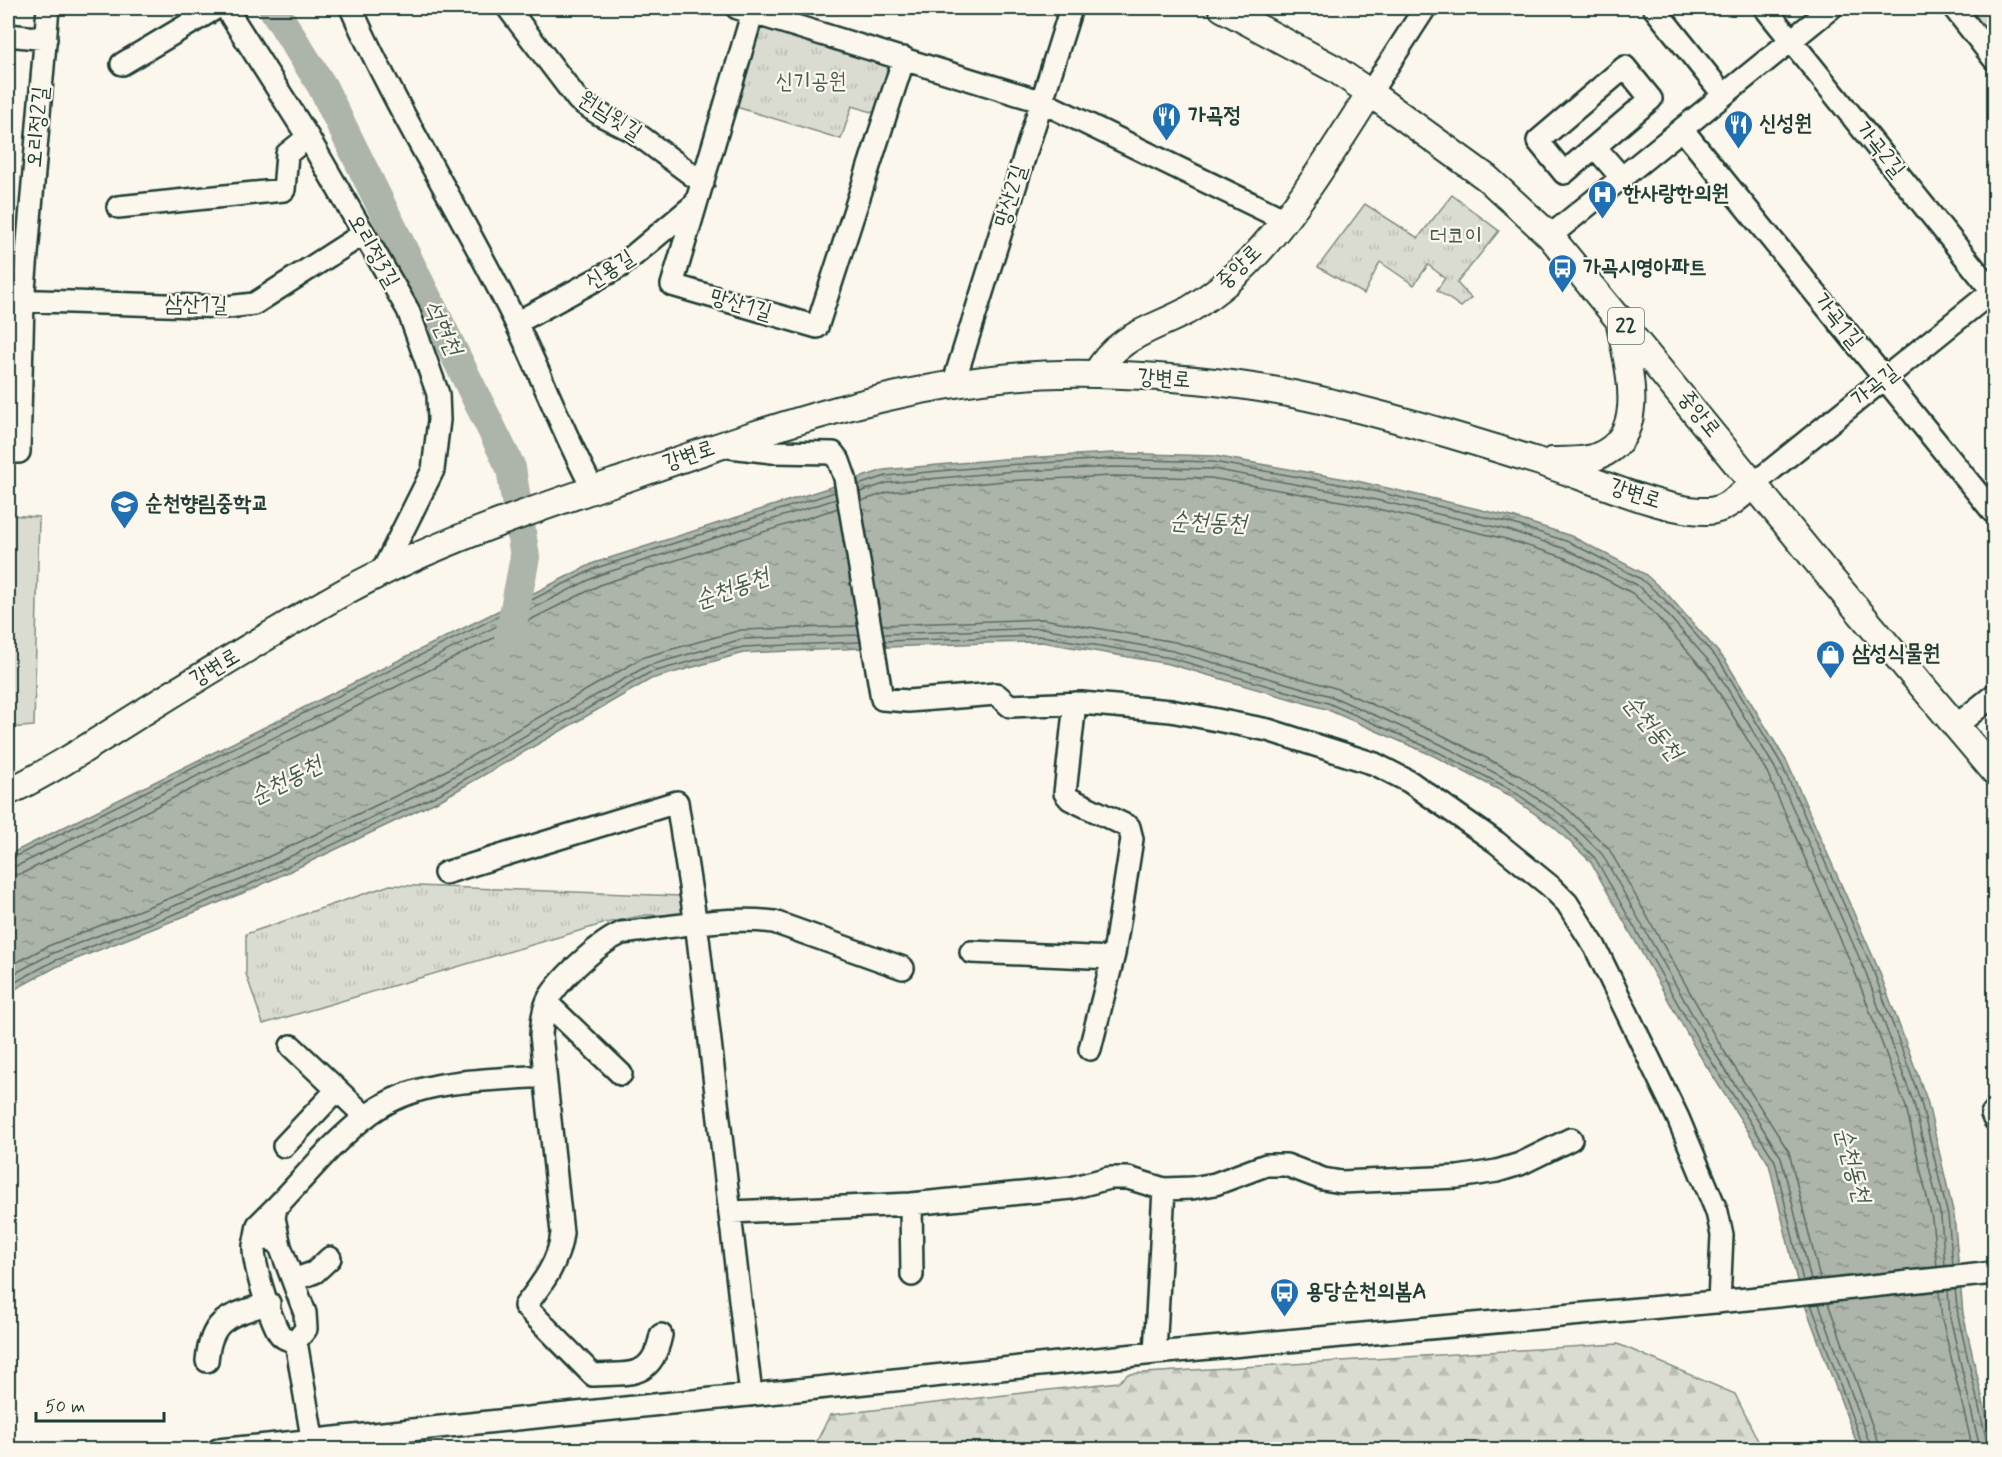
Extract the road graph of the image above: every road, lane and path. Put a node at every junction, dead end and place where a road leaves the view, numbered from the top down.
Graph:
1 (48, 8) edge
2 (216, 8) edge
3 (226, 8) edge
4 (351, 8) edge
5 (508, 8) edge
6 (1071, 8) edge
7 (1222, 8) edge
8 (1425, 8) edge
9 (1654, 8) edge
10 (1765, 8) edge
11 (1831, 8) edge
12 (1954, 8) edge
13 (748, 9) edge
14 (8, 35) edge
15 (46, 39) junction
16 (1791, 40) junction
17 (904, 58) junction
18 (1995, 59) edge
19 (122, 64) dead end
20 (1370, 93) junction
21 (1724, 94) junction
22 (1040, 102) junction
23 (1682, 129) junction
24 (308, 137) junction
25 (1595, 147) junction
26 (1621, 177) junction
27 (703, 183) junction
28 (695, 204) junction
29 (118, 207) dead end
30 (1283, 219) junction
31 (363, 234) junction
32 (1551, 236) junction
33 (1994, 291) edge
34 (15, 300) edge
35 (1618, 315) junction
36 (516, 323) junction
37 (1096, 374) junction
38 (1885, 378) junction
39 (953, 385) junction
40 (721, 446) junction
41 (8, 452) edge
42 (1538, 462) junction
43 (1755, 483) junction
44 (593, 489) junction
45 (1995, 513) edge
46 (382, 572) junction
47 (1995, 695) edge
48 (1075, 703) junction
49 (1957, 725) junction
50 (1995, 771) edge
51 (8, 792) edge
52 (446, 873) dead end
53 (696, 924) junction
54 (971, 952) dead end
55 (1113, 958) junction
56 (903, 968) dead end
57 (548, 1003) junction
58 (291, 1046) dead end
59 (1089, 1049) dead end
60 (621, 1074) dead end
61 (544, 1076) junction
62 (337, 1090) junction
63 (366, 1117) junction
64 (1571, 1139) dead end
65 (284, 1146) dead end
66 (1164, 1189) junction
67 (911, 1204) junction
68 (276, 1207) junction
69 (731, 1212) junction
70 (254, 1246) junction
71 (280, 1246) junction
72 (330, 1258) dead end
73 (1995, 1273) edge
74 (912, 1275) dead end
75 (294, 1280) junction
76 (1719, 1302) junction
77 (269, 1303) junction
78 (661, 1335) dead end
79 (296, 1341) junction
80 (1155, 1353) junction
81 (207, 1361) dead end
82 (751, 1395) junction
83 (313, 1445) edge
84 (218, 1449) edge

1 - 15 street, 오리정2길
2 - 19 street
3 - 24 street, 오리정3길
4 - 36 street
5 - 27 street, 원님윗길
6 - 22 street, 망산2길
7 - 20 main road, 중앙로 / 22
8 - 20 street
9 - 21 street
10 - 16 street, 가곡2길
11 - 16 street
12 - 18 street
13 - 17 street
13 - 27 street, 망산1길
14 - 15 street
15 - 34 street, 오리정2길
16 - 21 street
16 - 33 street, 가곡2길
17 - 22 street
17 - 28 street, 망산1길
20 - 30 main road, 중앙로
20 - 32 main road, 중앙로 / 22
21 - 23 street
22 - 30 street
22 - 39 street, 망산2길
23 - 26 street
23 - 38 street, 가곡1길
24 - 29 street
24 - 31 street, 오리정3길
25 - 25 street
25 - 26 street
26 - 32 street
27 - 28 street, 망산1길
28 - 36 street, 신용길
30 - 37 main road, 중앙로
31 - 34 street, 삼산1길
31 - 46 street, 오리정3길
32 - 35 main road, 중앙로 / 22
33 - 38 street, 가곡길
34 - 41 street, 오리정2길
35 - 42 main road
35 - 43 main road, 중앙로 / 22
36 - 44 street
37 - 39 main road, 강변로
37 - 42 main road, 강변로
38 - 43 street, 가곡길
38 - 45 street, 가곡1길
39 - 40 main road, 강변로
40 - 44 main road, 강변로
40 - 48 street
42 - 43 main road, 강변로
43 - 49 main road, 중앙로 / 22
44 - 46 main road, 강변로
46 - 51 main road, 강변로
47 - 49 street
48 - 55 street
48 - 76 street
49 - 50 main road, 중앙로 / 22
52 - 53 street
53 - 56 street
53 - 57 street
53 - 69 street
54 - 55 street
55 - 59 street
57 - 60 street
57 - 61 street
58 - 62 street
61 - 63 street
61 - 78 street
62 - 63 street
62 - 65 street
63 - 68 street
64 - 66 street
66 - 67 street
66 - 80 street
67 - 69 street
67 - 74 street
68 - 70 street
68 - 71 street
69 - 82 street
70 - 71 street
70 - 77 street
71 - 75 street
72 - 75 street
73 - 76 street
75 - 79 street
76 - 80 street
77 - 79 street
77 - 81 street
79 - 83 street
80 - 82 street
82 - 83 street
83 - 84 street

